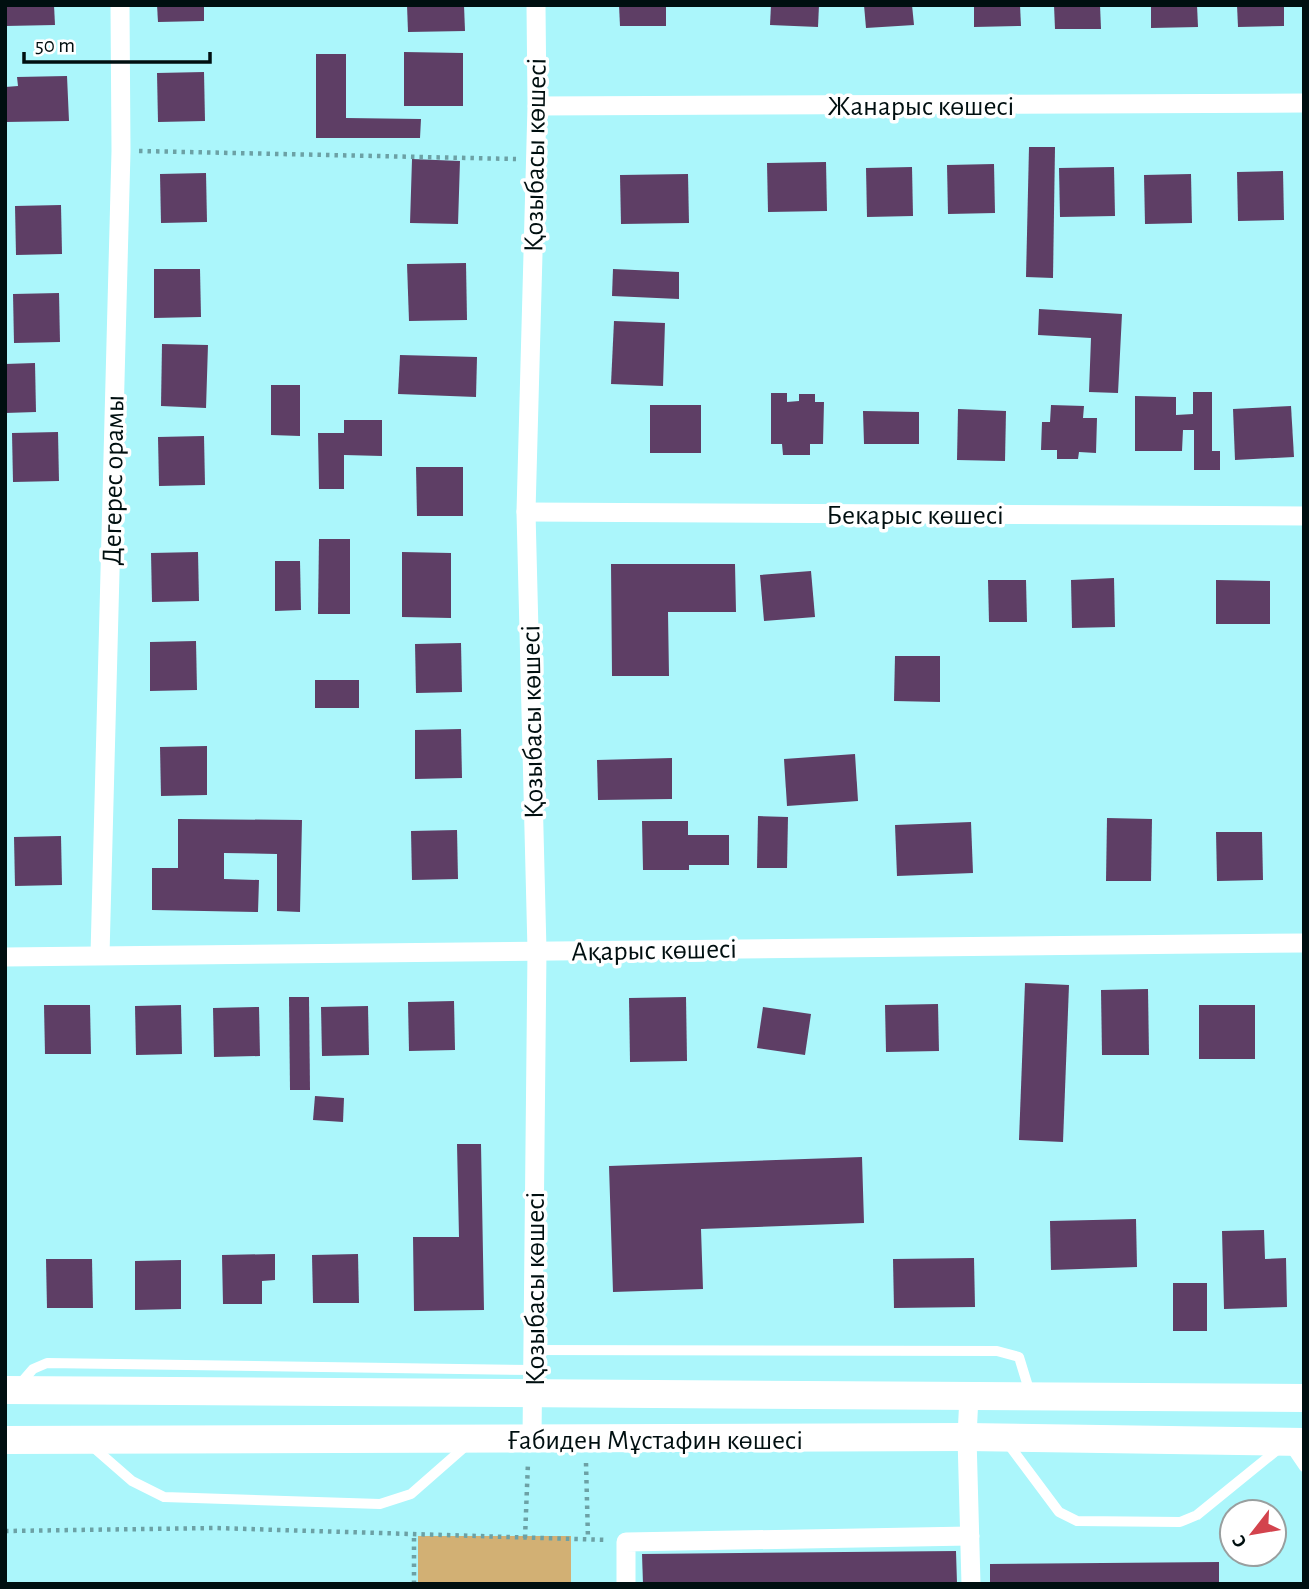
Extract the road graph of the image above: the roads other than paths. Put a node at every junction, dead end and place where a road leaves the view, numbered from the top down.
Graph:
1 (120, 5) edge
2 (536, 5) edge
3 (1304, 103) edge
4 (537, 106) junction
5 (526, 512) junction
6 (1304, 516) edge
7 (1304, 943) edge
8 (537, 950) junction
9 (100, 955) junction
10 (5, 957) edge
11 (533, 1350) junction
12 (533, 1381) junction
13 (10, 1390) edge
14 (969, 1395) junction
15 (1031, 1396) junction
16 (1304, 1398) edge
17 (967, 1437) junction
18 (1004, 1438) junction
19 (531, 1439) junction
20 (5, 1440) edge
21 (84, 1440) junction
22 (474, 1440) junction
23 (1296, 1442) edge
24 (1304, 1466) edge
25 (970, 1536) junction
26 (626, 1584) edge
27 (971, 1584) edge

1 - 9 street, Дегерес орамы
2 - 4 street, Қозыбасы көшесі
3 - 4 street, Жанарыс көшесі
4 - 5 street, Қозыбасы көшесі
5 - 6 street, Бекарыс көшесі
5 - 8 street, Қозыбасы көшесі
7 - 8 street, Ақарыс көшесі
8 - 9 street, Ақарыс көшесі
8 - 11 street, Қозыбасы көшесі
9 - 10 street, Ақарыс көшесі
11 - 12 street, Қозыбасы көшесі
11 - 15 lane
12 - 13 street, Ғабиден Мұстафин көшесі
12 - 14 street, Ғабиден Мұстафин көшесі
12 - 19 street, Қозыбасы көшесі
14 - 15 street, Ғабиден Мұстафин көшесі
14 - 17 street
15 - 16 street, Ғабиден Мұстафин көшесі
17 - 18 street, Ғабиден Мұстафин көшесі
17 - 19 street, Ғабиден Мұстафин көшесі
17 - 25 street
18 - 23 street, Ғабиден Мұстафин көшесі
18 - 23 lane
19 - 22 street, Ғабиден Мұстафин көшесі
20 - 21 street, Ғабиден Мұстафин көшесі
21 - 22 street, Ғабиден Мұстафин көшесі
21 - 22 lane
23 - 24 lane
25 - 26 street
25 - 27 street

